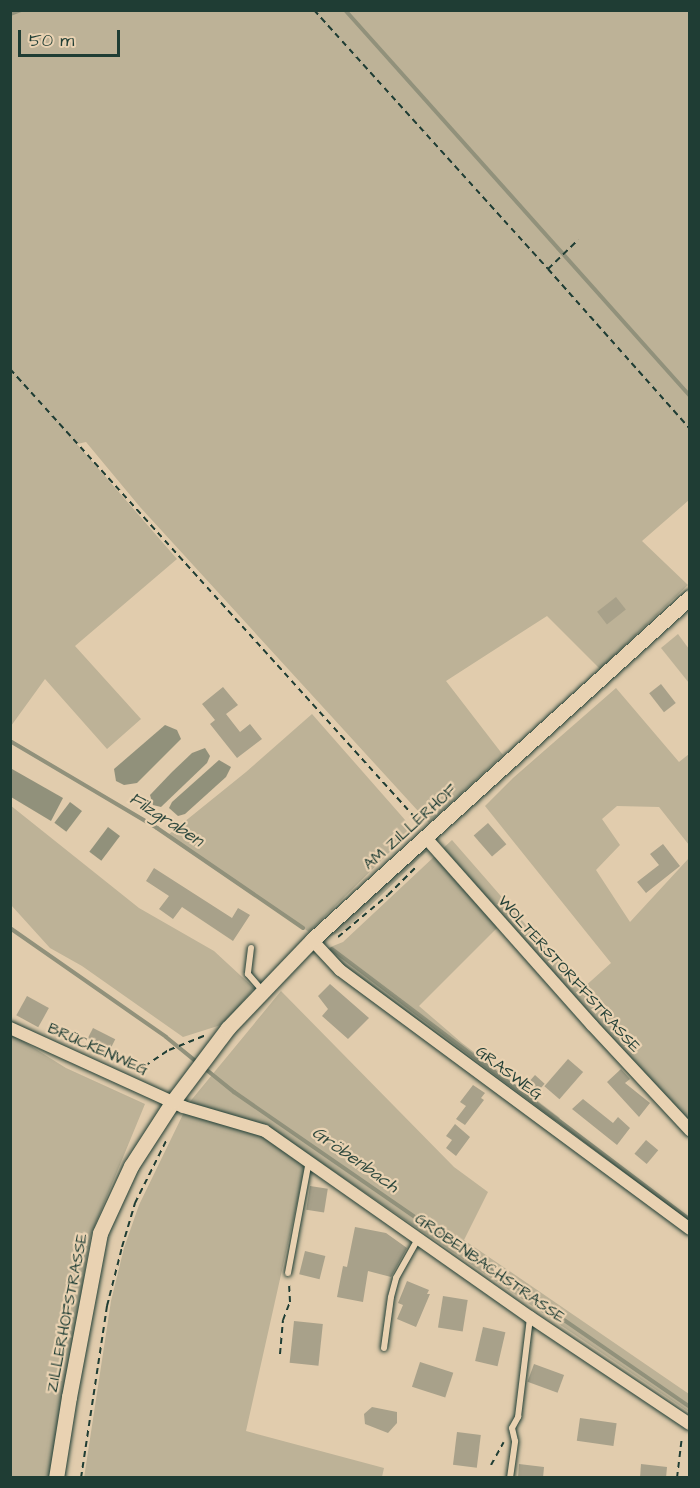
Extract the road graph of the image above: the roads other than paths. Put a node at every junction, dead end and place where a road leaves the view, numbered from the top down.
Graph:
1 (690, 597) edge
2 (428, 836) junction
3 (312, 940) junction
4 (251, 948) dead end
5 (262, 990) junction
6 (10, 1028) edge
7 (172, 1101) junction
8 (690, 1130) edge
9 (310, 1161) junction
10 (690, 1229) edge
11 (418, 1238) junction
12 (288, 1273) road end
13 (530, 1317) junction
14 (384, 1348) dead end
15 (687, 1422) edge
16 (56, 1478) edge
17 (510, 1478) edge

1 - 2 street, AM ZILLERHOF
2 - 3 street, AM ZILLERHOF
2 - 8 street, WOLTERSTORFFSTRASSE
3 - 5 street, AM ZILLERHOF
3 - 10 street, GRASWEG
4 - 5 lane
5 - 7 street, AM ZILLERHOF
6 - 7 street, BRÜCKENWEG
7 - 9 street, GRÖBENBACHSTRASSE
7 - 16 street, ZILLERHOFSTRASSE
9 - 11 street, GRÖBENBACHSTRASSE
9 - 12 lane
11 - 13 street, GRÖBENBACHSTRASSE
11 - 14 lane
13 - 15 street, GRÖBENBACHSTRASSE
13 - 17 lane

